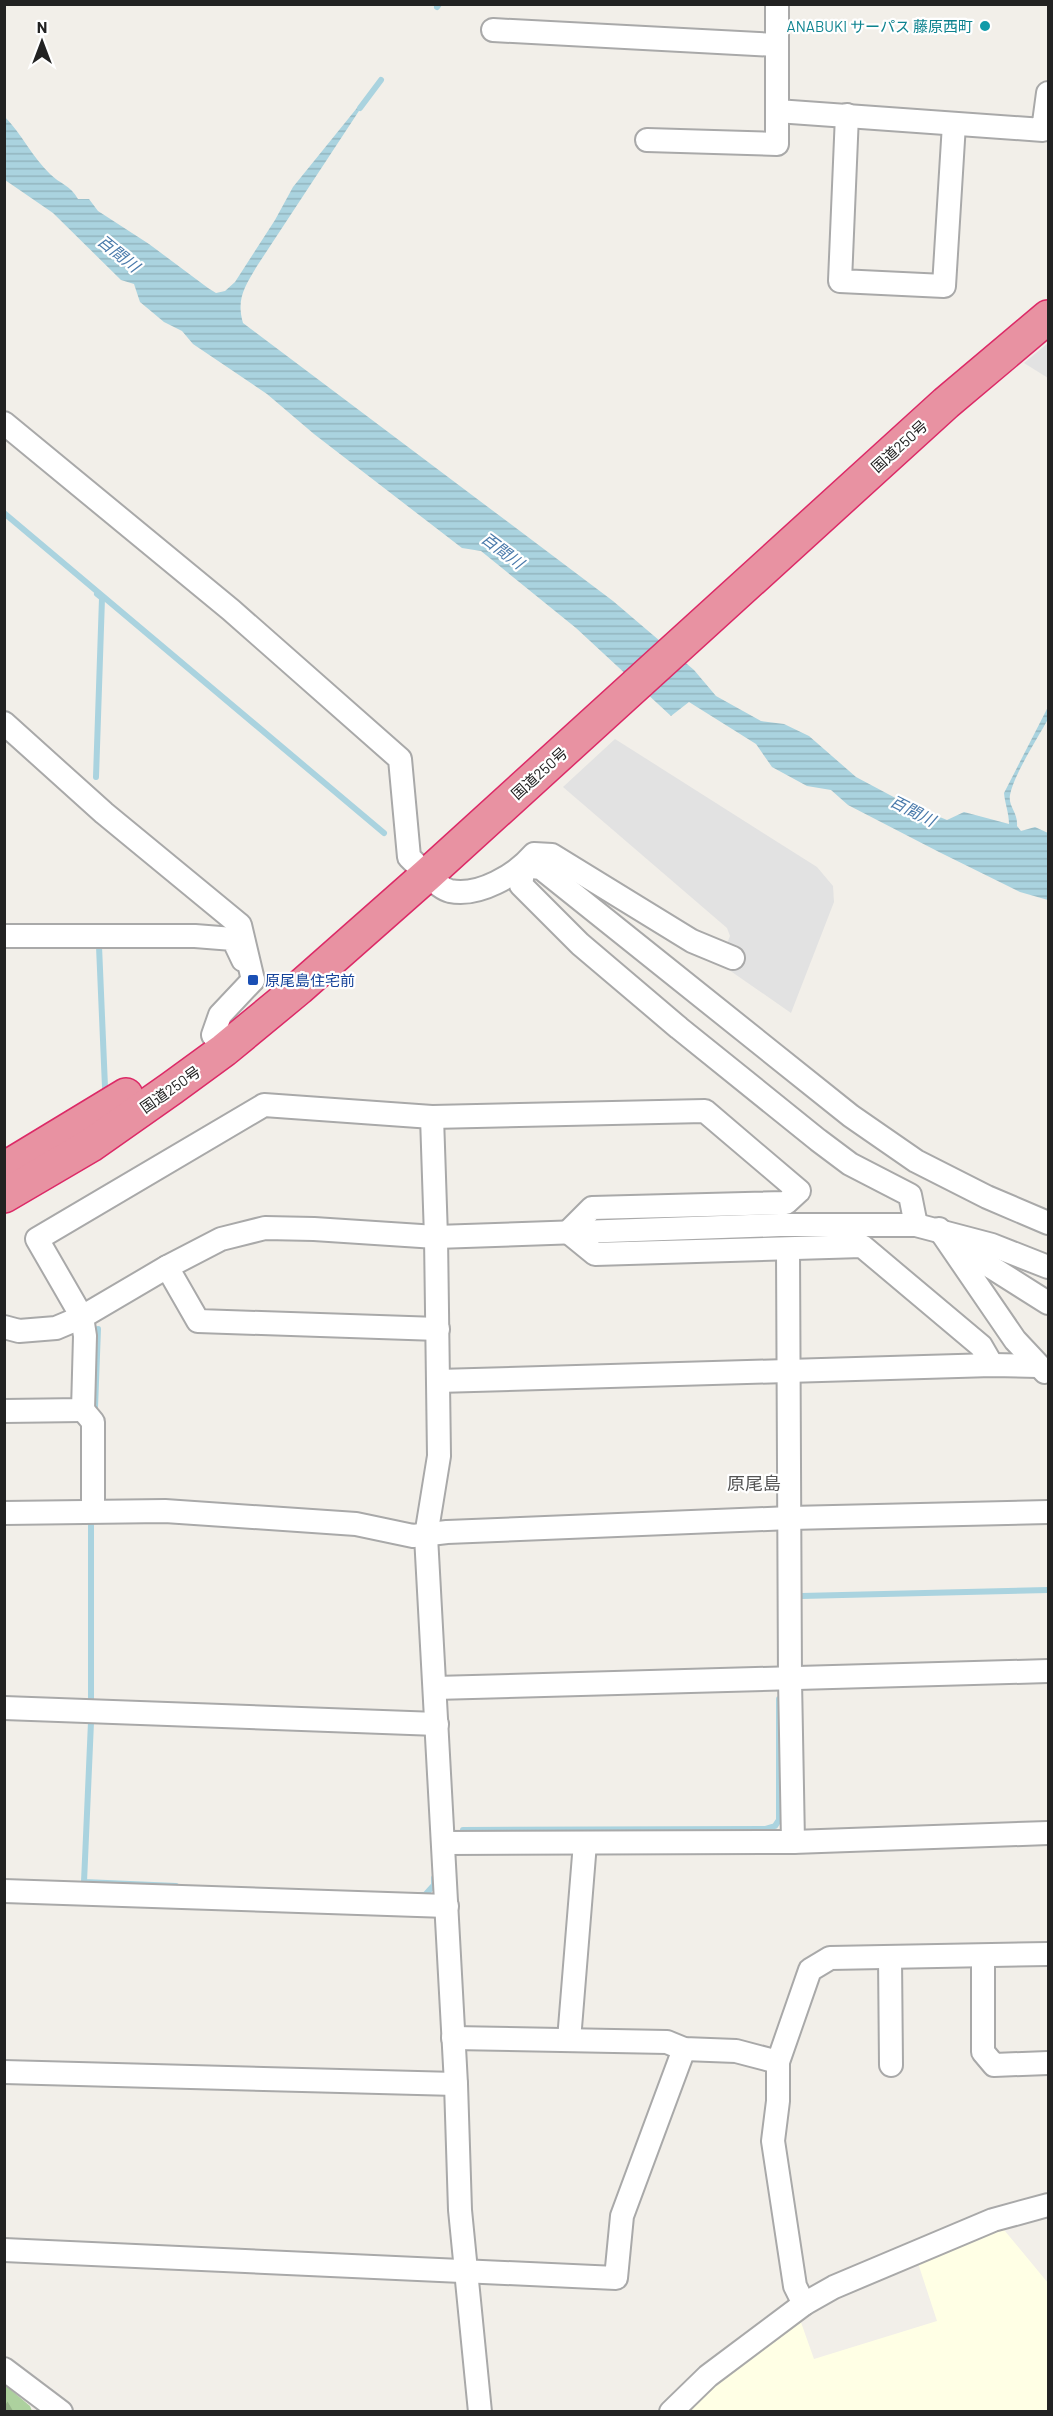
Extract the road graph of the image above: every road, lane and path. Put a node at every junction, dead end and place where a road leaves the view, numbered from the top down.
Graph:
1 (777, 4) edge
2 (493, 30) dead end
3 (776, 45) junction
4 (1048, 93) edge
5 (777, 111) junction
6 (847, 116) junction
7 (954, 124) junction
8 (647, 140) dead end
9 (1048, 296) edge
10 (1048, 317) edge
11 (941, 398) junction
12 (4, 423) edge
13 (4, 723) edge
14 (429, 864) junction
15 (524, 866) junction
16 (4, 936) edge
17 (733, 958) dead end
18 (253, 980) junction
19 (213, 1035) junction
20 (432, 1117) junction
21 (4, 1169) edge
22 (4, 1196) edge
23 (1048, 1223) edge
24 (916, 1225) junction
25 (939, 1229) junction
26 (568, 1232) junction
27 (436, 1237) junction
28 (788, 1249) junction
29 (167, 1267) junction
30 (1048, 1267) edge
31 (1048, 1303) edge
32 (82, 1317) junction
33 (4, 1327) edge
34 (438, 1329) junction
35 (992, 1365) junction
36 (1043, 1371) edge
37 (789, 1372) junction
38 (438, 1381) junction
39 (83, 1410) junction
40 (4, 1411) edge
41 (93, 1511) junction
42 (1048, 1512) edge
43 (4, 1513) edge
44 (790, 1518) junction
45 (426, 1536) junction
46 (1048, 1671) edge
47 (790, 1680) junction
48 (435, 1688) junction
49 (4, 1708) edge
50 (437, 1724) junction
51 (1048, 1833) edge
52 (793, 1842) junction
53 (585, 1843) junction
54 (443, 1844) junction
55 (4, 1891) edge
56 (447, 1906) junction
57 (1048, 1954) edge
58 (983, 1956) junction
59 (890, 1957) junction
60 (453, 2038) junction
61 (569, 2040) junction
62 (684, 2049) junction
63 (778, 2062) junction
64 (1048, 2063) edge
65 (891, 2065) dead end
66 (4, 2072) edge
67 (456, 2084) junction
68 (1048, 2205) edge
69 (4, 2250) edge
70 (467, 2272) junction
71 (804, 2304) junction
72 (4, 2369) edge
73 (61, 2412) edge
74 (480, 2412) edge
75 (671, 2412) edge

1 - 3 street
2 - 3 street
3 - 5 street
4 - 7 street
5 - 6 street
5 - 8 street
6 - 7 street
6 - 7 street
9 - 11 highway, 国道250号
10 - 11 highway, 国道250号
11 - 14 highway, 国道250号
12 - 14 street
13 - 18 street
14 - 15 street
14 - 19 highway, 国道250号
14 - 22 highway, 国道250号
15 - 17 street
15 - 23 street
15 - 24 street
16 - 18 street
18 - 19 street
19 - 21 highway, 国道250号
20 - 26 street
20 - 27 street
20 - 32 street
24 - 25 street
24 - 26 street
25 - 30 street
25 - 31 street
25 - 36 street
26 - 27 street
26 - 28 street
27 - 29 street
27 - 34 street
28 - 35 street
28 - 37 street
29 - 32 street
29 - 34 street
32 - 33 street
32 - 39 street
34 - 38 street
35 - 36 street
35 - 37 street
37 - 38 street
37 - 44 street
38 - 45 street
39 - 40 street
39 - 41 street
41 - 43 street
41 - 45 street
42 - 44 street
44 - 45 street
44 - 47 street
45 - 48 street
46 - 47 street
47 - 48 street
47 - 52 street
48 - 50 street
49 - 50 street
50 - 54 street
51 - 52 street
52 - 53 street
53 - 54 street
53 - 61 street
54 - 56 street
55 - 56 street
56 - 60 street
57 - 58 street
58 - 59 street
58 - 64 street
59 - 63 street
59 - 65 street
60 - 61 street
60 - 67 street
61 - 62 street
62 - 63 street
62 - 70 street
63 - 71 street
66 - 67 street
67 - 70 street
68 - 71 street
69 - 70 street
70 - 74 street
71 - 75 street
72 - 73 street

